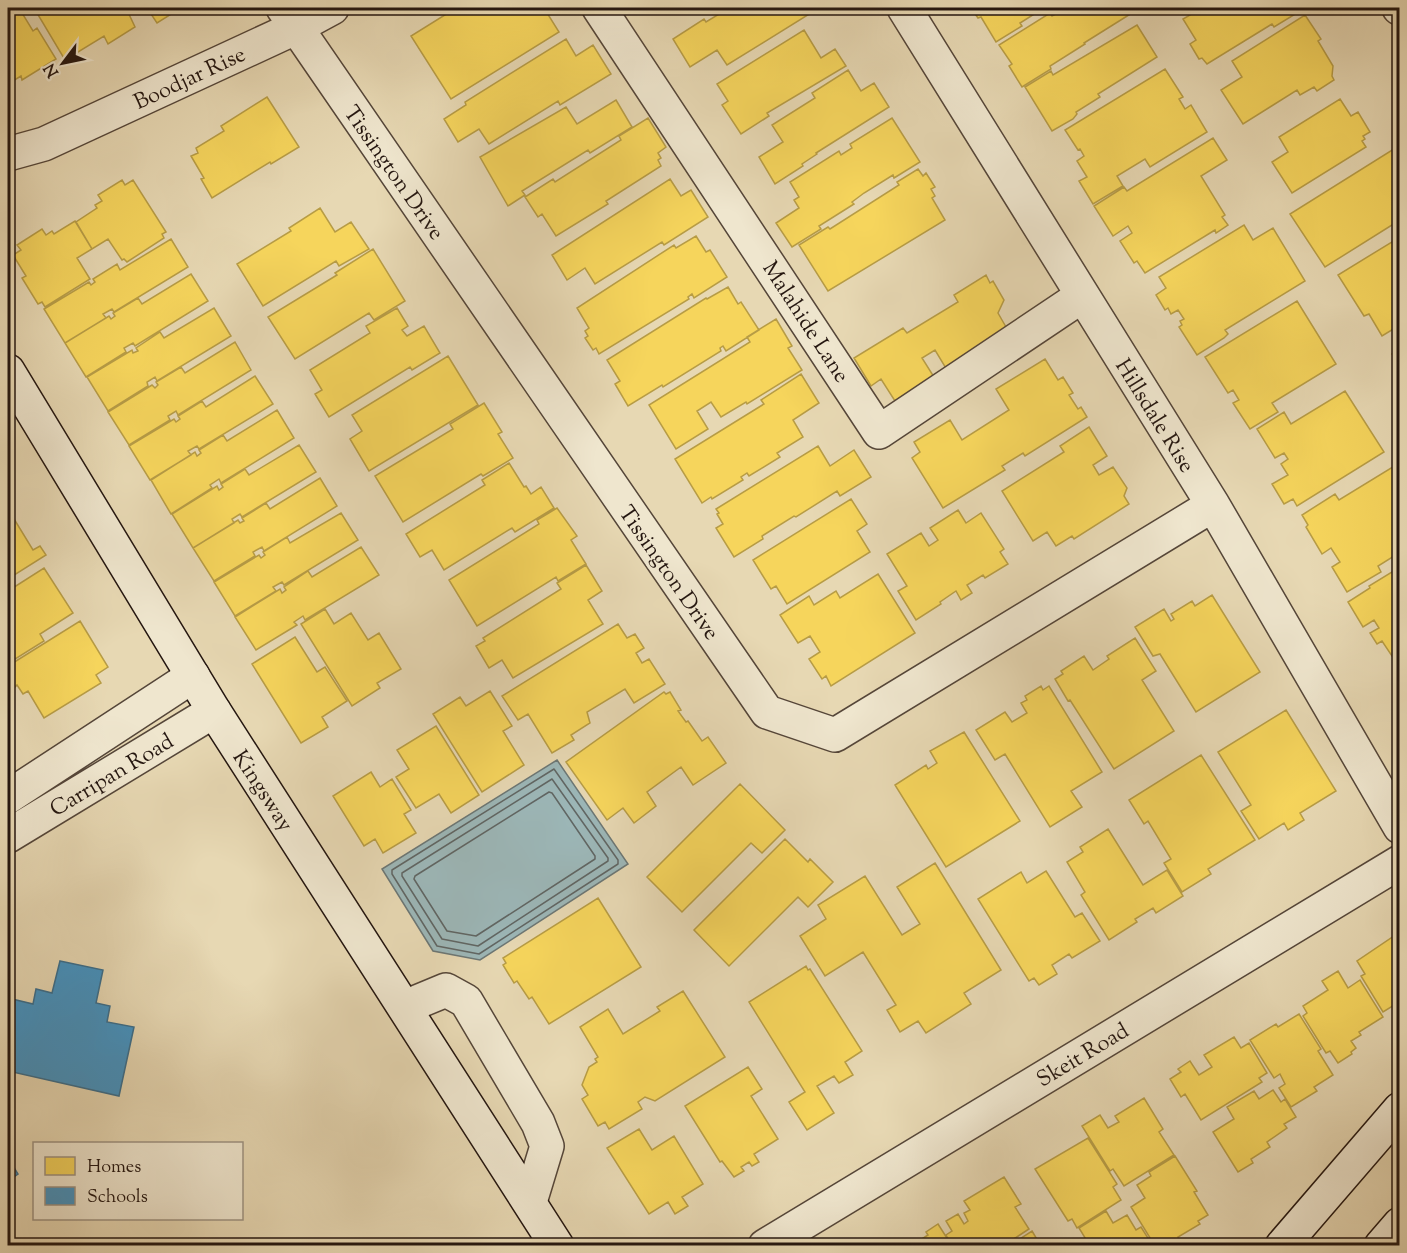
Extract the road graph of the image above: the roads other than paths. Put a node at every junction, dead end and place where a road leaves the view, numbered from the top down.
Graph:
1 (332, 8) edge
2 (599, 8) edge
3 (904, 8) edge
4 (289, 18) edge
5 (44, 144) junction
6 (8, 154) edge
7 (8, 176) edge
8 (1082, 296) junction
9 (8, 372) edge
10 (1213, 506) junction
11 (193, 676) junction
12 (214, 711) junction
13 (8, 797) edge
14 (1400, 827) edge
15 (8, 836) edge
16 (1400, 862) edge
17 (405, 1007) junction
18 (1400, 1109) edge
19 (530, 1202) junction
20 (1400, 1224) edge
21 (557, 1245) edge
22 (567, 1245) edge
23 (765, 1245) edge
24 (1282, 1245) edge
25 (1381, 1245) edge

1 - 4 street, Boodjar Rise
2 - 8 street, Malahide Lane
3 - 8 street, Hillsdale Rise
4 - 5 street, Boodjar Rise
4 - 10 street, Tissington Drive
5 - 6 street, Boodjar Rise
5 - 7 street, Boodjar Rise
8 - 10 street, Hillsdale Rise
9 - 11 street, Kingsway
10 - 14 street, Hillsdale Rise
11 - 12 street, Kingsway
11 - 13 street, Carripan Road
12 - 15 street, Carripan Road
12 - 17 street, Kingsway
16 - 23 street, Skeit Road
17 - 19 street, Kingsway
17 - 19 street
18 - 24 street
19 - 21 street, Kingsway
19 - 22 street, Kingsway
20 - 25 street

